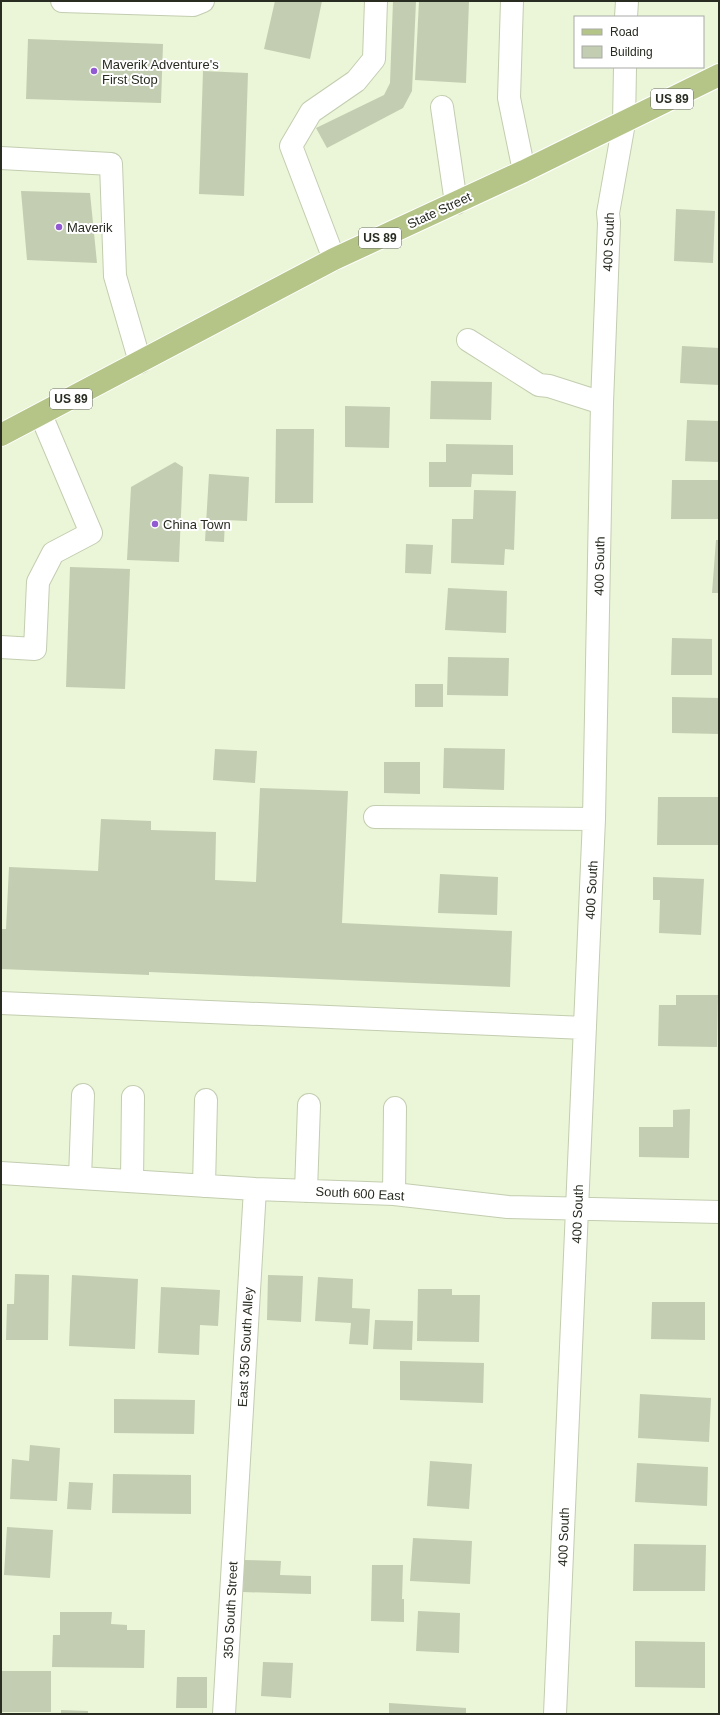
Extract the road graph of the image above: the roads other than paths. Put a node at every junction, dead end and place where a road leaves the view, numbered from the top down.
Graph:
1 (62, 1) edge
2 (204, 1) edge
3 (376, 1) edge
4 (512, 1) edge
5 (627, 1) edge
6 (626, 16) edge
7 (625, 68) edge
8 (719, 75) edge
9 (442, 106) dead end
10 (624, 123) junction
11 (1, 158) edge
12 (524, 171) junction
13 (456, 203) junction
14 (334, 260) junction
15 (468, 340) dead end
16 (140, 362) junction
17 (602, 403) junction
18 (41, 415) junction
19 (1, 435) edge
20 (1, 647) edge
21 (375, 817) dead end
22 (594, 819) junction
23 (1, 1003) edge
24 (585, 1028) junction
25 (83, 1095) dead end
26 (133, 1097) dead end
27 (206, 1100) dead end
28 (309, 1105) dead end
29 (395, 1108) dead end
30 (1, 1173) edge
31 (80, 1178) junction
32 (132, 1182) junction
33 (204, 1186) junction
34 (254, 1189) junction
35 (306, 1191) junction
36 (394, 1194) junction
37 (577, 1209) junction
38 (719, 1212) edge
39 (237, 1505) joint
40 (224, 1714) edge
41 (555, 1714) edge

1 - 2 street
3 - 14 street
4 - 12 street
5 - 6 street
7 - 10 street, 400 South
8 - 10 main road, State Street / US 89
9 - 13 street
10 - 12 main road, State Street / US 89
10 - 17 street, 400 South
11 - 16 street
12 - 13 main road, State Street / US 89
13 - 14 main road, State Street / US 89
14 - 16 main road, State Street / US 89
15 - 17 street
16 - 18 main road, US 89
17 - 22 street, 400 South
18 - 19 main road, US 89
18 - 20 street
21 - 22 street
22 - 24 street, 400 South
23 - 24 street
24 - 37 street, 400 South
25 - 31 street
26 - 32 street
27 - 33 street
28 - 35 street
29 - 36 street
30 - 31 street, South 600 East
31 - 32 street, South 600 East
32 - 33 street, South 600 East
33 - 34 street, South 600 East
34 - 35 street, South 600 East
34 - 39 street, East 350 South Alley
35 - 36 street, South 600 East
36 - 37 street, South 600 East
37 - 38 street, South 600 East
37 - 41 street, 400 South
39 - 40 street, 350 South Street

